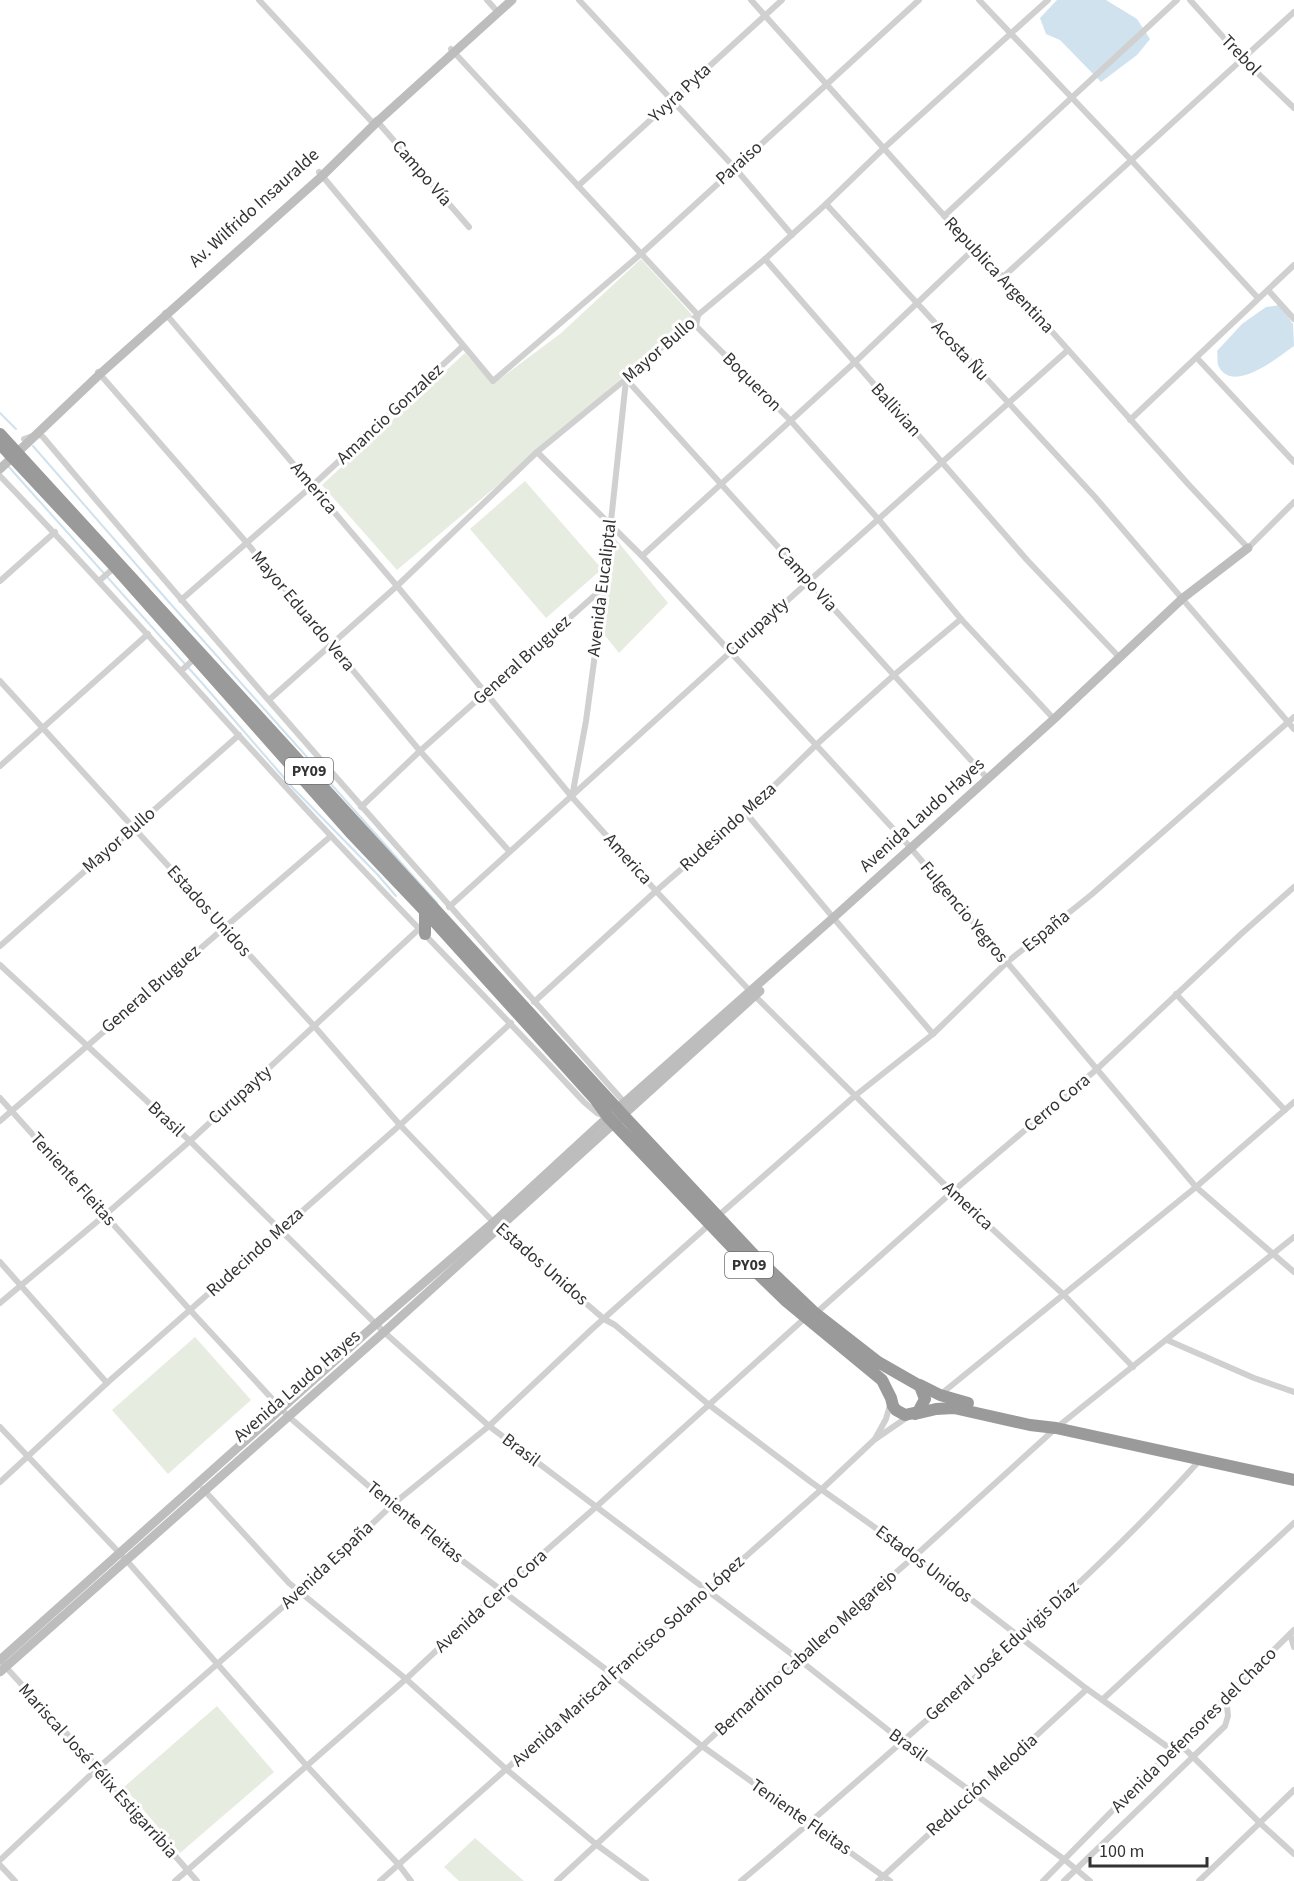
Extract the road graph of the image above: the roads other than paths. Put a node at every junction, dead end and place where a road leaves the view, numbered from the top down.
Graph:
1 (259, 0) edge
2 (487, 0) edge
3 (505, 0) edge
4 (512, 0) edge
5 (579, 0) edge
6 (751, 0) edge
7 (782, 0) edge
8 (919, 0) edge
9 (979, 0) edge
10 (1048, 0) edge
11 (1177, 0) edge
12 (1190, 0) edge
13 (495, 9) junction
14 (1294, 12) edge
15 (765, 15) junction
16 (1011, 34) junction
17 (452, 51) junction
18 (1242, 58) junction
19 (828, 83) junction
20 (1072, 98) junction
21 (673, 100) junction
22 (1294, 108) edge
23 (375, 121) junction
24 (884, 148) junction
25 (1132, 160) junction
26 (734, 167) junction
27 (320, 175) junction
28 (579, 186) junction
29 (826, 204) junction
30 (944, 216) junction
31 (469, 227) dead end
32 (792, 235) junction
33 (974, 249) junction
34 (642, 253) junction
35 (765, 259) junction
36 (1294, 265) edge
37 (1003, 278) junction
38 (1268, 290) junction
39 (1258, 298) junction
40 (916, 304) junction
41 (165, 314) junction
42 (698, 315) junction
43 (1294, 319) edge
44 (463, 346) junction
45 (1068, 350) junction
46 (1197, 358) junction
47 (854, 363) junction
48 (99, 373) junction
49 (626, 379) junction
50 (1009, 402) junction
51 (790, 420) junction
52 (1130, 420) junction
53 (0, 434) edge
54 (38, 434) junction
55 (24, 439) junction
56 (537, 452) junction
57 (8, 453) edge
58 (943, 462) junction
59 (1294, 462) edge
60 (0, 469) edge
61 (0, 476) edge
62 (720, 483) junction
63 (312, 486) junction
64 (1294, 502) edge
65 (879, 520) junction
66 (610, 524) junction
67 (55, 532) junction
68 (246, 542) junction
69 (1248, 548) junction
70 (642, 556) junction
71 (107, 574) junction
72 (0, 581) edge
73 (808, 581) junction
74 (396, 586) junction
75 (604, 587) junction
76 (1183, 598) junction
77 (180, 600) junction
78 (961, 619) junction
79 (148, 634) junction
80 (331, 646) junction
81 (729, 652) junction
82 (1119, 657) junction
83 (187, 665) junction
84 (894, 675) junction
85 (0, 681) edge
86 (486, 693) junction
87 (270, 699) junction
88 (1294, 717) edge
89 (1054, 719) junction
90 (1288, 723) junction
91 (43, 728) junction
92 (1294, 729) edge
93 (239, 735) junction
94 (817, 744) junction
95 (420, 751) junction
96 (0, 766) edge
97 (987, 778) junction
98 (572, 796) junction
99 (361, 807) junction
100 (746, 813) junction
101 (133, 828) junction
102 (331, 836) junction
103 (911, 849) junction
104 (509, 851) junction
105 (1294, 887) edge
106 (656, 891) junction
107 (449, 907) junction
108 (425, 911) junction
109 (835, 920) junction
110 (224, 927) junction
111 (422, 931) junction
112 (0, 946) edge
113 (1006, 963) junction
114 (0, 965) edge
115 (752, 993) junction
116 (1176, 994) junction
117 (534, 1002) junction
118 (512, 1023) junction
119 (315, 1027) junction
120 (933, 1034) junction
121 (87, 1045) junction
122 (1097, 1069) junction
123 (856, 1095) junction
124 (0, 1098) edge
125 (1294, 1102) edge
126 (12, 1110) junction
127 (1285, 1110) junction
128 (618, 1113) junction
129 (0, 1121) edge
130 (400, 1125) junction
131 (190, 1141) junction
132 (1196, 1187) junction
133 (952, 1192) junction
134 (105, 1215) junction
135 (714, 1220) junction
136 (496, 1225) junction
137 (279, 1230) junction
138 (1294, 1237) edge
139 (1275, 1253) junction
140 (0, 1262) edge
141 (1294, 1272) edge
142 (21, 1285) junction
143 (1064, 1294) junction
144 (0, 1303) edge
145 (190, 1310) junction
146 (810, 1315) junction
147 (604, 1319) junction
148 (376, 1324) junction
149 (384, 1332) junction
150 (1167, 1340) junction
151 (1134, 1367) junction
152 (108, 1383) junction
153 (914, 1383) junction
154 (1294, 1392) edge
155 (940, 1395) junction
156 (891, 1399) junction
157 (708, 1404) junction
158 (282, 1408) junction
159 (912, 1415) junction
160 (288, 1416) junction
161 (489, 1426) junction
162 (0, 1427) edge
163 (1056, 1428) junction
164 (874, 1440) junction
165 (28, 1458) junction
166 (1201, 1459) junction
167 (1294, 1480) edge
168 (0, 1482) edge
169 (201, 1487) junction
170 (823, 1488) junction
171 (392, 1505) junction
172 (596, 1507) junction
173 (1294, 1523) edge
174 (915, 1556) junction
175 (123, 1558) junction
176 (501, 1590) junction
177 (708, 1590) junction
178 (301, 1591) junction
179 (1292, 1632) edge
180 (1020, 1638) junction
181 (1294, 1647) edge
182 (797, 1658) junction
183 (218, 1663) junction
184 (1, 1665) edge
185 (612, 1674) junction
186 (406, 1680) junction
187 (1087, 1689) junction
188 (1226, 1696) junction
189 (1103, 1699) junction
190 (902, 1741) junction
191 (1179, 1743) junction
192 (702, 1746) junction
193 (1172, 1750) junction
194 (1193, 1757) junction
195 (306, 1766) junction
196 (98, 1768) junction
197 (506, 1769) junction
198 (1294, 1790) edge
199 (974, 1792) junction
200 (810, 1823) junction
201 (1260, 1823) junction
202 (597, 1845) junction
203 (1294, 1854) edge
204 (0, 1860) edge
205 (1065, 1860) junction
206 (0, 1865) edge
207 (399, 1865) junction
208 (1076, 1869) junction
209 (186, 1870) junction
210 (884, 1876) junction
211 (15, 1881) edge
212 (175, 1881) edge
213 (196, 1881) edge
214 (381, 1881) edge
215 (411, 1881) edge
216 (557, 1881) edge
217 (646, 1881) edge
218 (741, 1881) edge
219 (878, 1881) edge
220 (890, 1881) edge
221 (1043, 1881) edge
222 (1064, 1881) edge
223 (1090, 1881) edge
224 (1199, 1881) edge

1 - 23 street, Campo Vía
2 - 13 street
3 - 13 street, Av. Wilfrido Insauralde
4 - 17 street
5 - 21 street
6 - 15 street, Republica Argentina
7 - 15 street, Yvyra Pyta
8 - 19 street, Paraiso
9 - 16 street
10 - 16 street, Mayor Bullo
11 - 20 street
12 - 18 street, Trebol
13 - 17 street, Av. Wilfrido Insauralde
14 - 18 street
15 - 19 street, Republica Argentina
15 - 21 street, Yvyra Pyta
16 - 20 street
16 - 24 street, Mayor Bullo
17 - 23 street, Av. Wilfrido Insauralde
17 - 28 street, Boqueron
18 - 22 street, Trebol
18 - 25 street
19 - 24 street, Republica Argentina
19 - 26 street, Paraiso
20 - 25 street
20 - 30 street
21 - 26 street
21 - 28 street, Yvyra Pyta
23 - 27 street, Av. Wilfrido Insauralde
23 - 31 street, Campo Vía
24 - 29 street, Mayor Bullo
24 - 30 street, Republica Argentina
25 - 37 street
25 - 39 street
26 - 32 street
26 - 34 street, Paraiso
27 - 41 street, Av. Wilfrido Insauralde
27 - 44 street
28 - 34 street, Boqueron
29 - 32 street, Mayor Bullo
29 - 40 street, Acosta Ñu
30 - 33 street, Republica Argentina
32 - 35 street, Mayor Bullo
33 - 37 street, Republica Argentina
33 - 40 street
34 - 42 street, Boqueron
34 - 44 street, Paraiso
35 - 42 street, Mayor Bullo
35 - 47 street, Ballivian
36 - 38 street
37 - 45 street, Republica Argentina
38 - 39 street
38 - 43 street
39 - 46 street
40 - 47 street
40 - 50 street, Acosta Ñu
41 - 48 street, Av. Wilfrido Insauralde
41 - 63 street, America
42 - 49 street, Mayor Bullo
42 - 51 street, Boqueron
44 - 63 street, Amancio Gonzalez
45 - 50 street, Curupayty
45 - 52 street, Republica Argentina
46 - 52 street
46 - 59 street
47 - 51 street
47 - 58 street, Ballivian
48 - 54 street
48 - 55 street, Av. Wilfrido Insauralde
48 - 68 street, Mayor Eduardo Vera
49 - 56 street, Mayor Bullo
49 - 62 street, Campo Via
49 - 66 street, Avenida Eucaliptal
50 - 58 street, Curupayty
50 - 76 street, Acosta Ñu
51 - 62 street
51 - 65 street, Boqueron
52 - 69 street, Republica Argentina
53 - 57 highway, PY09
54 - 55 street
54 - 57 street
54 - 77 street
55 - 57 street, Av. Wilfrido Insauralde
56 - 66 street, Fulgencio Yegros
56 - 74 street, Mayor Bullo
57 - 60 street
57 - 71 highway, PY09
57 - 128 highway, PY09
58 - 65 street, Curupayty
58 - 82 street, Ballivian
61 - 67 street
62 - 70 street
62 - 73 street, Campo Via
63 - 68 street, Amancio Gonzalez
63 - 74 street, America
64 - 69 street
65 - 73 street, Curupayty
65 - 78 street, Boqueron
66 - 70 street, Fulgencio Yegros
66 - 75 street, Avenida Eucaliptal
67 - 71 street
67 - 72 street
68 - 77 street, Amancio Gonzalez
68 - 80 street, Mayor Eduardo Vera
69 - 76 street, Avenida Laudo Hayes
70 - 81 street, Fulgencio Yegros
71 - 79 street
71 - 83 highway, PY09
73 - 81 street, Curupayty
73 - 84 street, Campo Via
74 - 80 street, Mayor Bullo
74 - 86 street, America
75 - 86 street, General Bruguez
75 - 98 street, Avenida Eucaliptal
76 - 82 street, Avenida Laudo Hayes
76 - 90 street, Acosta Ñu
77 - 87 street
78 - 84 street, Rudesindo Meza
78 - 89 street, Boqueron
79 - 83 street
79 - 91 street
80 - 87 street, Mayor Bullo
80 - 95 street, Mayor Eduardo Vera
81 - 94 street, Fulgencio Yegros
81 - 98 street, Curupayty
82 - 89 street, Avenida Laudo Hayes
83 - 93 street
83 - 108 highway, PY09
84 - 94 street, Rudesindo Meza
84 - 97 street, Campo Via
85 - 91 street, Estados Unidos
86 - 95 street, General Bruguez
86 - 98 street, America
87 - 99 street
88 - 90 street, España
89 - 97 street, Avenida Laudo Hayes
90 - 92 street
90 - 113 street, España
91 - 96 street
91 - 101 street, Estados Unidos
93 - 101 street, Mayor Bullo
93 - 102 street
94 - 100 street, Rudesindo Meza
94 - 103 street, Fulgencio Yegros
95 - 99 street, General Bruguez
95 - 104 street, Mayor Eduardo Vera
97 - 103 street, Avenida Laudo Hayes
98 - 104 street, Curupayty
98 - 106 street, America
99 - 107 street
100 - 106 street, Rudesindo Meza
100 - 109 street
101 - 110 street, Estados Unidos
101 - 112 street, Mayor Bullo
102 - 110 street, General Bruguez
102 - 111 street
103 - 109 street, Avenida Laudo Hayes
103 - 113 street, Fulgencio Yegros
104 - 107 street, Curupayty
105 - 116 street, Cerro Cora
106 - 115 street, America
106 - 117 street, Rudesindo Meza
107 - 117 street
108 - 111 highway
108 - 128 highway, PY09
109 - 115 street, Avenida Laudo Hayes
109 - 120 street
110 - 119 street, Estados Unidos
110 - 121 street, General Bruguez
111 - 118 street
111 - 119 street, Curupayty
113 - 120 street, España
113 - 122 street, Fulgencio Yegros
114 - 121 street, Brasil
115 - 123 street, America
115 - 128 street, Avenida Laudo Hayes
116 - 122 street, Cerro Cora
116 - 127 street
117 - 128 street
118 - 128 street
118 - 130 street, Rudecindo Meza
119 - 130 street, Estados Unidos
119 - 131 street, Curupayty
120 - 123 street, España
121 - 126 street, General Bruguez
121 - 131 street, Brasil
122 - 132 street, Fulgencio Yegros
122 - 133 street, Cerro Cora
123 - 133 street, America
123 - 135 street, España
124 - 126 street, Teniente Fleitas
125 - 127 street
126 - 129 street, General Bruguez
126 - 134 street, Teniente Fleitas
127 - 132 street
128 - 135 highway, PY09
128 - 136 street, Avenida Laudo Hayes
130 - 136 street, Estados Unidos
130 - 137 street, Rudecindo Meza
131 - 134 street, Curupayty
131 - 137 street, Brasil
132 - 139 street, Fulgencio Yegros
132 - 143 street
133 - 143 street, America
133 - 146 street, Cerro Cora
134 - 142 street, Curupayty
134 - 145 street, Teniente Fleitas
135 - 146 highway, PY09
135 - 147 street, Avenida España
136 - 147 street, Estados Unidos
136 - 148 street, Avenida Laudo Hayes
136 - 149 street, Avenida Laudo Hayes
137 - 145 street, Rudecindo Meza
137 - 148 street, Brasil
138 - 139 street, Bernardino Caballero Melgarejo
139 - 141 street, Fulgencio Yegros
139 - 150 street, Bernardino Caballero Melgarejo
140 - 142 street
142 - 144 street, Curupayty
142 - 152 street
143 - 151 street, America
143 - 155 street
145 - 152 street, Rudecindo Meza
145 - 158 street, Teniente Fleitas
146 - 153 highway, PY09
146 - 156 highway, PY09
146 - 157 street, Avenida Cerro Cora
147 - 157 street, Estados Unidos
147 - 161 street, Avenida España
148 - 149 street, Brasil
148 - 158 street, Avenida Laudo Hayes
149 - 160 street, Avenida Laudo Hayes
149 - 161 street, Brasil
150 - 151 street, Bernardino Caballero Melgarejo
150 - 154 street
151 - 163 street, Bernardino Caballero Melgarejo
152 - 165 street, Rudecindo Meza
153 - 155 highway, PY09
153 - 156 highway
153 - 159 highway
155 - 163 highway, PY09
156 - 159 highway, PY09
156 - 164 street
157 - 170 street, Estados Unidos
157 - 172 street, Avenida Cerro Cora
158 - 160 street, Teniente Fleitas
158 - 169 street, Avenida Laudo Hayes
159 - 163 highway, PY09
159 - 164 street
160 - 169 street, Avenida Laudo Hayes
160 - 171 street, Teniente Fleitas
161 - 171 street, Avenida España
161 - 172 street, Brasil
162 - 165 street
163 - 166 highway, PY09
163 - 174 street, Bernardino Caballero Melgarejo
164 - 170 street, Avenida Mariscal Francisco Solano López
165 - 168 street, Rudecindo Meza
165 - 175 street
166 - 167 highway, PY09
166 - 180 street, General José Eduvigis Díaz
169 - 175 street, Avenida Laudo Hayes
169 - 178 street
170 - 174 street, Estados Unidos
170 - 177 street, Avenida Mariscal Francisco Solano López
171 - 176 street, Teniente Fleitas
171 - 178 street, Avenida España
172 - 176 street, Avenida Cerro Cora
172 - 177 street, Brasil
173 - 189 street
174 - 180 street, Estados Unidos
174 - 182 street, Bernardino Caballero Melgarejo
175 - 183 street
175 - 184 street, Avenida Laudo Hayes
176 - 185 street, Teniente Fleitas
176 - 186 street, Avenida Cerro Cora
177 - 182 street, Brasil
177 - 185 street, Avenida Mariscal Francisco Solano López
178 - 183 street, Avenida España
178 - 186 street
179 - 181 street
179 - 188 street, Avenida Defensores del Chaco
180 - 187 street, Estados Unidos
180 - 190 street, General José Eduvigis Díaz
182 - 190 street, Brasil
182 - 192 street, Bernardino Caballero Melgarejo
183 - 195 street
183 - 196 street, Avenida España
184 - 196 street, Mariscal José Félix Estigarribia
185 - 192 street, Teniente Fleitas
185 - 197 street, Avenida Mariscal Francisco Solano López
186 - 195 street, Avenida Cerro Cora
186 - 197 street
187 - 189 street, Estados Unidos
187 - 199 street, Reducción Melodia
188 - 191 street, Avenida Defensores del Chaco
188 - 194 street
189 - 193 street, Estados Unidos
190 - 199 street, Brasil
190 - 200 street, General José Eduvigis Díaz
191 - 193 street, Avenida Defensores del Chaco
191 - 194 street
192 - 200 street, Teniente Fleitas
192 - 202 street, Bernardino Caballero Melgarejo
193 - 205 street, Avenida Defensores del Chaco
194 - 201 street
194 - 208 street
195 - 207 street
195 - 209 street, Avenida Cerro Cora
196 - 204 street, Avenida España
196 - 209 street, Mariscal José Félix Estigarribia
197 - 202 street
197 - 207 street, Avenida Mariscal Francisco Solano López
198 - 201 street
199 - 205 street, Brasil
199 - 210 street, Reducción Melodia
200 - 210 street, Teniente Fleitas
200 - 218 street, General José Eduvigis Díaz
201 - 203 street
201 - 224 street
202 - 216 street, Bernardino Caballero Melgarejo
202 - 217 street
205 - 208 street, Brasil
205 - 221 street, Avenida Defensores del Chaco
206 - 211 street
207 - 214 street, Avenida Mariscal Francisco Solano López
207 - 215 street
208 - 222 street
208 - 223 street, Brasil
209 - 212 street, Avenida Cerro Cora
209 - 213 street, Mariscal José Félix Estigarribia
210 - 219 street, Reducción Melodia
210 - 220 street, Teniente Fleitas

